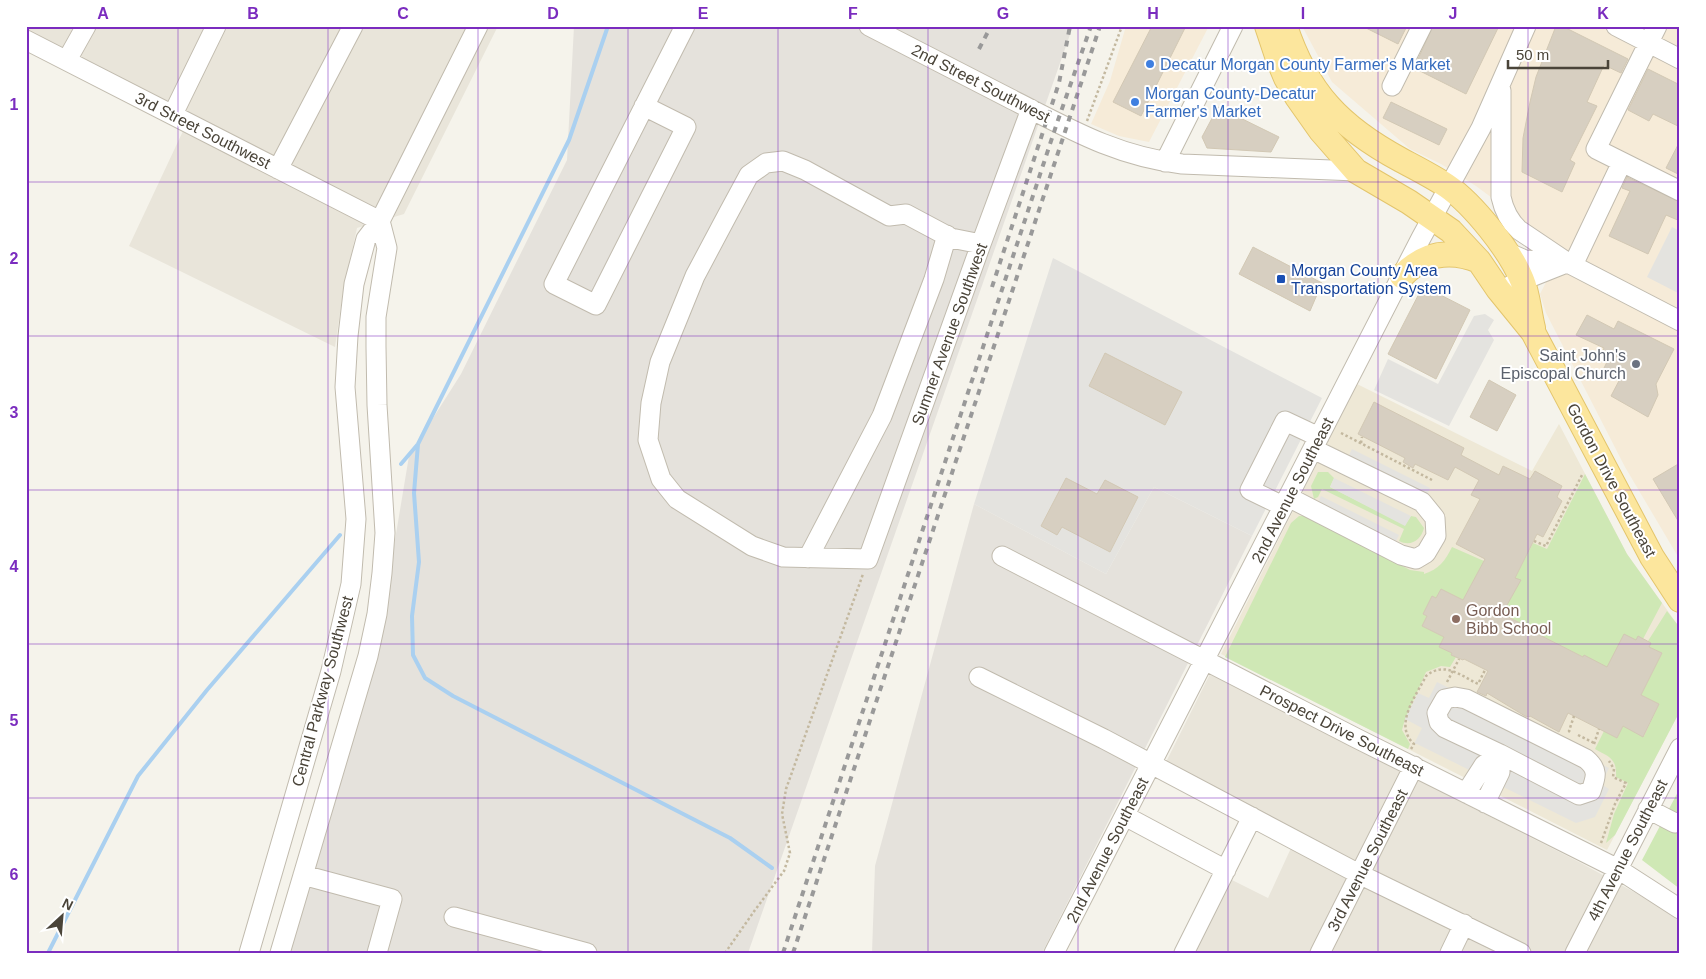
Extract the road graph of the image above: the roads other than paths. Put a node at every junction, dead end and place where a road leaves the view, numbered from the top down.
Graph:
1 (86, 26) edge
2 (216, 26) edge
3 (353, 26) edge
4 (478, 26) edge
5 (685, 26) edge
6 (869, 26) edge
7 (1233, 26) edge
8 (1267, 26) edge
9 (1285, 26) edge
10 (1422, 26) edge
11 (1526, 26) edge
12 (1616, 26) edge
13 (1658, 26) edge
14 (26, 40) edge
15 (1649, 43) junction
16 (1286, 56) junction
17 (1680, 59) edge
18 (66, 60) junction
19 (1500, 83) junction
20 (1392, 86) dead end
21 (644, 106) junction
22 (1031, 109) junction
23 (173, 114) junction
24 (1355, 129) junction
25 (1334, 146) junction
26 (1165, 162) junction
27 (1622, 162) junction
28 (1300, 168) junction
29 (278, 169) junction
30 (1356, 171) junction
31 (1448, 186) junction
32 (1680, 191) edge
33 (1432, 217) junction
34 (380, 221) junction
35 (947, 236) junction
36 (981, 244) junction
37 (1509, 253) junction
38 (1479, 261) junction
39 (1570, 264) junction
40 (1402, 276) junction
41 (1522, 281) junction
42 (1498, 289) junction
43 (1680, 321) edge
44 (1534, 332) junction
45 (1316, 443) junction
46 (1286, 502) junction
47 (1002, 556) dead end
48 (1652, 557) junction
49 (808, 558) junction
50 (1680, 574) edge
51 (1680, 600) edge
52 (1205, 659) junction
53 (979, 677) dead end
54 (1500, 754) junction
55 (1678, 754) edge
56 (1151, 764) junction
57 (1414, 766) junction
58 (1466, 793) junction
59 (1485, 803) junction
60 (1648, 809) junction
61 (1125, 816) junction
62 (1252, 818) junction
63 (1680, 822) edge
64 (1618, 869) junction
65 (1226, 870) junction
66 (1359, 874) junction
67 (303, 875) junction
68 (1680, 909) edge
69 (454, 917) dead end
70 (1464, 924) junction
71 (249, 953) edge
72 (280, 953) edge
73 (377, 953) edge
74 (587, 953) edge
75 (1054, 953) edge
76 (1184, 953) edge
77 (1320, 953) edge
78 (1450, 953) edge
79 (1522, 953) edge
80 (1575, 953) edge

1 - 18 street
2 - 23 street
3 - 29 street
4 - 34 street, Central Parkway Southwest
5 - 21 street
6 - 22 street, 2nd Street Southwest
7 - 26 street
8 - 16 main road
9 - 16 main road
10 - 20 street
11 - 19 street, 2nd Avenue Southeast
12 - 15 street
13 - 15 street
14 - 18 street, 3rd Street Southwest
15 - 17 street
15 - 27 street
16 - 24 main road, Gordon Drive Southeast
16 - 25 main road, Gordon Drive Southeast
18 - 23 street, 3rd Street Southwest
19 - 31 street, 2nd Avenue Southeast
19 - 39 street
21 - 21 street
22 - 26 street, 2nd Street Southwest
22 - 36 street, Sumner Avenue Southwest
23 - 29 street, 3rd Street Southwest
24 - 25 street
24 - 31 main road, Gordon Drive Southeast
25 - 28 street
25 - 30 main road, Gordon Drive Southeast
26 - 28 street, 2nd Street Southwest
27 - 32 street
27 - 39 street
28 - 30 street, 2nd Street Southwest
29 - 34 street, 3rd Street Southwest
30 - 33 main road, Gordon Drive Southeast
31 - 33 street, 2nd Avenue Southeast
31 - 37 main road, Gordon Drive Southeast
33 - 38 main road, Gordon Drive Southeast
33 - 40 street, 2nd Avenue Southeast
34 - 67 street, Central Parkway Southwest
34 - 71 street, Central Parkway Southwest
35 - 36 street
35 - 49 street
35 - 49 street
36 - 49 street, Sumner Avenue Southwest
37 - 39 street
37 - 41 main road, Gordon Drive Southeast
38 - 40 main road
38 - 42 main road, Gordon Drive Southeast
39 - 41 street
39 - 43 street
40 - 45 street, 2nd Avenue Southeast
41 - 42 street
41 - 44 main road, Gordon Drive Southeast
42 - 44 main road, Gordon Drive Southeast
44 - 48 main road, Gordon Drive Southeast
45 - 46 street, 2nd Avenue Southeast
45 - 46 street
45 - 46 street
46 - 52 street, 2nd Avenue Southeast
47 - 52 street, Prospect Drive Southeast
48 - 50 street
48 - 51 main road, Gordon Drive Southeast
52 - 56 street, 2nd Avenue Southeast
52 - 57 street, Prospect Drive Southeast
53 - 56 street
54 - 54 street
54 - 58 street
54 - 59 street
55 - 60 street, 4th Avenue Southeast
56 - 61 street, 2nd Avenue Southeast
56 - 62 street
57 - 58 street, Prospect Drive Southeast
57 - 66 street, 3rd Avenue Southeast
58 - 59 street, Prospect Drive Southeast
59 - 64 street, Prospect Drive Southeast
60 - 63 street
60 - 64 street, 4th Avenue Southeast
61 - 65 street
61 - 75 street, 2nd Avenue Southeast
62 - 65 street
62 - 66 street
64 - 68 street, Prospect Drive Southeast
64 - 80 street, 4th Avenue Southeast
65 - 76 street
66 - 70 street
66 - 77 street, 3rd Avenue Southeast
67 - 72 street, Central Parkway Southwest
67 - 73 street
69 - 74 street
70 - 78 street
70 - 79 street

